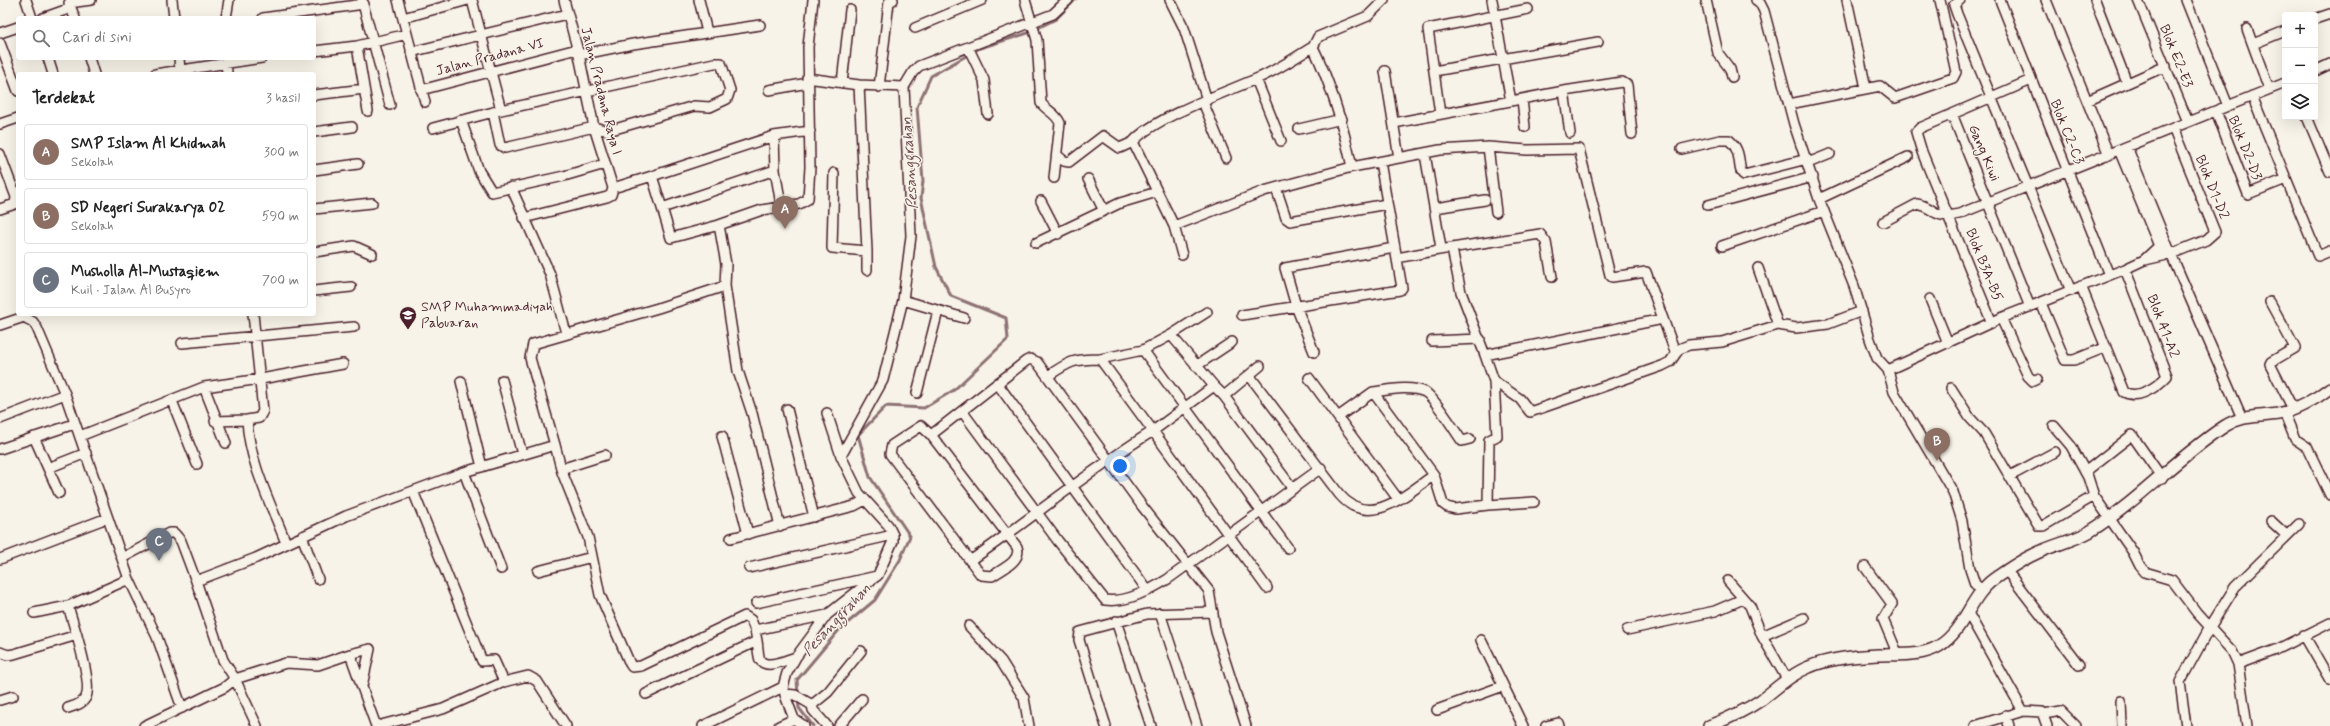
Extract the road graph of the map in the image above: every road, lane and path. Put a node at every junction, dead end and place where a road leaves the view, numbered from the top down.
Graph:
1 (26, 0) edge
2 (91, 0) edge
3 (172, 0) edge
4 (228, 0) edge
5 (398, 0) edge
6 (468, 0) edge
7 (472, 0) edge
8 (564, 0) edge
9 (698, 0) edge
10 (813, 0) edge
11 (893, 0) edge
12 (982, 0) edge
13 (1025, 0) edge
14 (1068, 0) edge
15 (1170, 0) edge
16 (1384, 0) edge
17 (1492, 0) edge
18 (1706, 0) edge
19 (1756, 0) edge
20 (1847, 0) edge
21 (1940, 0) edge
22 (1960, 0) edge
23 (2000, 0) edge
24 (2046, 0) edge
25 (2095, 0) edge
26 (2138, 0) edge
27 (2187, 0) edge
28 (363, 2) edge
29 (69, 4) edge
30 (1528, 9) dead end
31 (850, 10) dead end
32 (567, 14) junction
33 (2330, 14) edge
34 (31, 16) edge
35 (47, 16) edge
36 (74, 16) edge
37 (174, 16) edge
38 (226, 16) edge
39 (276, 16) edge
40 (1494, 16) junction
41 (403, 18) junction
42 (2318, 19) edge
43 (1033, 24) junction
44 (760, 25) dead end
45 (16, 28) edge
46 (915, 28) dead end
47 (2247, 29) dead end
48 (707, 32) junction
49 (2282, 32) edge
50 (0, 33) edge
51 (407, 34) junction
52 (481, 34) junction
53 (373, 42) junction
54 (1598, 42) dead end
55 (0, 43) edge
56 (2253, 44) junction
57 (357, 46) junction
58 (1313, 47) junction
59 (969, 48) junction
60 (316, 51) edge
61 (411, 52) junction
62 (578, 52) junction
63 (1504, 58) junction
64 (49, 60) edge
65 (90, 60) edge
66 (179, 60) edge
67 (238, 60) edge
68 (226, 61) edge
69 (2330, 64) edge
70 (2166, 66) junction
71 (180, 70) junction
72 (490, 70) junction
73 (2318, 70) edge
74 (1385, 71) dead end
75 (1434, 71) junction
76 (53, 72) edge
77 (93, 72) edge
78 (168, 72) edge
79 (227, 72) edge
80 (1732, 77) dead end
81 (1256, 79) junction
82 (2031, 80) junction
83 (807, 81) junction
84 (842, 82) junction
85 (2127, 83) junction
86 (2282, 84) edge
87 (859, 85) junction
88 (16, 86) edge
89 (879, 87) junction
90 (904, 87) junction
91 (1866, 88) junction
92 (364, 89) junction
93 (2269, 89) junction
94 (421, 90) junction
95 (769, 90) dead end
96 (1564, 91) junction
97 (585, 93) junction
98 (316, 95) edge
99 (1992, 95) junction
100 (2252, 96) junction
101 (1522, 99) junction
102 (1205, 101) junction
103 (1511, 101) junction
104 (2087, 101) junction
105 (425, 102) dead end
106 (1789, 104) junction
107 (390, 105) dead end
108 (2228, 106) junction
109 (497, 111) junction
110 (2216, 111) junction
111 (368, 112) dead end
112 (988, 114) dead end
113 (1440, 114) junction
114 (1952, 114) junction
115 (16, 119) edge
116 (1342, 119) junction
117 (461, 120) junction
118 (2308, 120) edge
119 (2188, 122) junction
120 (1394, 123) junction
121 (0, 124) edge
122 (352, 126) dead end
123 (1525, 126) dead end
124 (594, 127) junction
125 (433, 128) dead end
126 (2173, 128) junction
127 (1300, 129) dead end
128 (316, 132) edge
129 (810, 132) junction
130 (1570, 133) dead end
131 (1632, 134) dead end
132 (774, 136) junction
133 (1281, 141) dead end
134 (1134, 142) junction
135 (1488, 147) junction
136 (2123, 148) junction
137 (1682, 149) dead end
138 (0, 154) edge
139 (1425, 154) junction
140 (1830, 154) dead end
141 (1057, 155) junction
142 (2109, 155) junction
143 (1908, 157) dead end
144 (1226, 158) dead end
145 (1399, 158) junction
146 (1807, 161) junction
147 (2328, 161) edge
148 (1380, 162) junction
149 (358, 164) dead end
150 (605, 164) junction
151 (1352, 167) junction
152 (316, 170) edge
153 (775, 170) junction
154 (2069, 172) junction
155 (2330, 172) edge
156 (834, 173) dead end
157 (652, 176) junction
158 (1813, 177) junction
159 (1054, 178) dead end
160 (1088, 179) dead end
161 (2286, 179) junction
162 (511, 186) junction
163 (2029, 186) junction
164 (613, 188) junction
165 (1276, 188) junction
166 (1157, 192) junction
167 (1819, 199) junction
168 (1485, 200) dead end
169 (1041, 201) dead end
170 (372, 203) dead end
171 (1989, 203) junction
172 (1387, 204) junction
173 (781, 205) junction
174 (1708, 205) dead end
175 (662, 208) junction
176 (1435, 208) junction
177 (0, 209) edge
178 (316, 209) edge
179 (1104, 211) junction
180 (1824, 211) junction
181 (1496, 212) dead end
182 (1949, 217) junction
183 (524, 218) junction
184 (1883, 222) dead end
185 (719, 226) junction
186 (1174, 226) junction
187 (1058, 234) junction
188 (1036, 243) dead end
189 (1722, 246) dead end
190 (2159, 246) junction
191 (1394, 248) junction
192 (1440, 248) junction
193 (1452, 249) junction
194 (866, 251) junction
195 (2330, 251) edge
196 (316, 252) edge
197 (372, 254) dead end
198 (2171, 254) junction
199 (1182, 255) dead end
200 (1397, 258) junction
201 (2144, 260) junction
202 (1758, 268) dead end
203 (2125, 269) junction
204 (868, 270) dead end
205 (2110, 275) junction
206 (1552, 277) dead end
207 (725, 286) junction
208 (2081, 286) junction
209 (351, 287) dead end
210 (316, 291) edge
211 (2071, 291) junction
212 (1930, 299) dead end
213 (903, 300) junction
214 (2270, 302) dead end
215 (2041, 303) junction
216 (1296, 306) junction
217 (2030, 306) junction
218 (938, 311) junction
219 (1862, 311) junction
220 (1207, 312) dead end
221 (1242, 315) dead end
222 (253, 316) edge
223 (964, 318) dead end
224 (2001, 318) junction
225 (1663, 319) junction
226 (1992, 323) junction
227 (1778, 325) junction
228 (0, 326) edge
229 (354, 327) dead end
230 (566, 333) junction
231 (1171, 335) junction
232 (256, 336) junction
233 (1480, 339) junction
234 (1432, 341) dead end
235 (1232, 342) dead end
236 (182, 343) dead end
237 (1948, 343) junction
238 (2106, 347) junction
239 (1142, 350) junction
240 (1679, 350) junction
241 (1314, 352) dead end
242 (1485, 355) junction
243 (1100, 359) junction
244 (343, 364) dead end
245 (1196, 366) junction
246 (1260, 366) dead end
247 (1888, 370) junction
248 (1249, 375) junction
249 (1048, 376) junction
250 (1309, 378) dead end
251 (261, 379) junction
252 (502, 380) dead end
253 (2037, 380) dead end
254 (461, 381) dead end
255 (1494, 381) junction
256 (997, 383) junction
257 (1214, 386) junction
258 (204, 387) junction
259 (1951, 388) dead end
260 (2330, 388) edge
261 (1372, 392) junction
262 (917, 393) dead end
263 (65, 394) junction
264 (1224, 396) junction
265 (172, 401) junction
266 (787, 409) dead end
267 (1186, 409) junction
268 (2289, 410) junction
269 (962, 411) junction
270 (827, 413) dead end
271 (1338, 417) junction
272 (2242, 418) junction
273 (0, 420) edge
274 (215, 420) junction
275 (247, 420) junction
276 (74, 424) junction
277 (2054, 426) dead end
278 (1154, 431) junction
279 (931, 435) junction
280 (80, 436) junction
281 (722, 436) dead end
282 (34, 437) junction
283 (1470, 439) dead end
284 (226, 443) dead end
285 (555, 445) junction
286 (0, 450) edge
287 (2055, 452) dead end
288 (86, 453) junction
289 (522, 454) junction
290 (605, 455) dead end
291 (841, 456) junction
292 (1108, 459) junction
293 (197, 464) dead end
294 (48, 468) junction
295 (482, 468) junction
296 (1321, 468) junction
297 (561, 469) junction
298 (464, 472) junction
299 (2086, 472) junction
300 (1434, 475) junction
301 (2010, 476) junction
302 (2162, 478) junction
303 (1072, 487) junction
304 (1293, 489) junction
305 (413, 491) junction
306 (59, 493) dead end
307 (2330, 495) edge
308 (2094, 496) junction
309 (1398, 499) junction
310 (865, 500) junction
311 (1534, 502) dead end
312 (1488, 505) junction
313 (1262, 511) junction
314 (1038, 513) junction
315 (814, 517) junction
316 (106, 518) junction
317 (2109, 518) junction
318 (2271, 521) dead end
319 (2299, 524) dead end
320 (780, 526) junction
321 (748, 534) junction
322 (893, 535) junction
323 (1008, 535) junction
324 (1229, 535) junction
325 (2286, 535) junction
326 (302, 536) junction
327 (731, 538) dead end
328 (286, 543) junction
329 (1288, 548) dead end
330 (592, 557) junction
331 (122, 558) junction
332 (0, 559) edge
333 (970, 561) junction
334 (1188, 566) junction
335 (1865, 567) dead end
336 (749, 568) dead end
337 (501, 570) dead end
338 (538, 571) dead end
339 (2007, 571) junction
340 (878, 575) junction
341 (128, 579) junction
342 (318, 579) dead end
343 (1728, 580) dead end
344 (196, 581) junction
345 (1267, 588) dead end
346 (1982, 590) junction
347 (1148, 591) junction
348 (1743, 600) junction
349 (756, 603) dead end
350 (68, 606) junction
351 (1212, 609) junction
352 (34, 613) dead end
353 (1160, 613) junction
354 (1968, 613) junction
355 (827, 615) junction
356 (1804, 618) dead end
357 (1116, 620) junction
358 (2330, 623) edge
359 (969, 626) dead end
360 (2210, 627) junction
361 (755, 630) junction
362 (1627, 630) dead end
363 (77, 635) junction
364 (2304, 635) junction
365 (1762, 636) junction
366 (1481, 640) dead end
367 (757, 641) junction
368 (861, 651) dead end
369 (0, 652) edge
370 (350, 654) junction
371 (1898, 655) junction
372 (796, 656) junction
373 (2238, 664) junction
374 (2079, 665) dead end
375 (235, 679) junction
376 (1787, 679) junction
377 (2330, 680) edge
378 (504, 682) junction
379 (362, 686) junction
380 (1503, 686) junction
381 (784, 691) junction
382 (646, 694) dead end
383 (13, 696) dead end
384 (862, 699) dead end
385 (0, 700) edge
386 (2121, 701) dead end
387 (812, 705) junction
388 (68, 708) dead end
389 (182, 708) junction
390 (1437, 710) dead end
391 (2023, 711) junction
392 (2044, 714) junction
393 (2006, 715) junction
394 (794, 719) junction
395 (144, 726) edge
396 (257, 726) edge
397 (376, 726) edge
398 (566, 726) edge
399 (703, 726) edge
400 (779, 726) edge
401 (804, 726) edge
402 (827, 726) edge
403 (839, 726) edge
404 (1029, 726) edge
405 (1106, 726) edge
406 (1151, 726) edge
407 (1197, 726) edge
408 (1246, 726) edge
409 (1523, 726) edge
410 (1546, 726) edge
411 (1559, 726) edge
412 (1709, 726) edge
413 (1975, 726) edge
414 (2009, 726) edge
415 (2047, 726) edge
416 (2076, 726) edge
417 (2122, 726) edge
418 (2186, 726) edge
419 (2247, 726) edge

1 - 34 street
2 - 29 street
3 - 37 street
4 - 38 street
5 - 41 street
6 - 41 street
7 - 52 street
8 - 32 street, Jalan Pradana Raya I
9 - 48 street
10 - 83 street
11 - 89 street
12 - 46 street
13 - 43 street
14 - 43 street
15 - 102 street
16 - 58 street
17 - 40 street
18 - 80 street
19 - 106 street
20 - 91 street
21 - 91 street
22 - 99 street
23 - 82 street, Blok C2-C3
24 - 104 street
25 - 85 street
26 - 70 street, Blok E2-E3
27 - 108 street
28 - 39 street
28 - 53 street
29 - 35 street
29 - 36 street
30 - 40 street
31 - 84 street
32 - 52 street
32 - 62 street, Jalan Pradana Raya I
33 - 42 street
40 - 63 street
40 - 75 street
41 - 51 street
43 - 59 street
43 - 141 street
44 - 48 street, Jalan Pradana VI
45 - 50 street
47 - 56 street
48 - 62 street, Jalan Pradana VI
49 - 56 street
51 - 53 street
51 - 61 street
52 - 61 street
52 - 72 street
53 - 57 street
53 - 107 street
54 - 63 street
55 - 88 street
56 - 93 street
57 - 60 street
57 - 92 street
58 - 81 street
58 - 116 street
59 - 90 street
59 - 112 street
61 - 94 street
62 - 72 street, Jalan Pradana VI
62 - 97 street, Jalan Pradana Raya I
63 - 75 street
63 - 103 street
64 - 76 street
65 - 77 street
66 - 71 street
67 - 68 street
68 - 71 street
68 - 79 street
69 - 73 street
70 - 85 street
70 - 119 street, Blok E2-E3
71 - 78 street
72 - 94 street, Jalan Pradana VI
72 - 109 street
74 - 120 street
75 - 113 street
81 - 102 street
81 - 133 street
82 - 99 street
82 - 154 street, Blok C2-C3
83 - 84 street
83 - 95 street
83 - 129 street
84 - 87 street
85 - 104 street
86 - 93 street
87 - 89 street
87 - 194 street
89 - 90 street
90 - 213 street
91 - 106 street
92 - 98 street
92 - 111 street
93 - 100 street
94 - 105 street, Jalan Pradana VI
96 - 101 street
96 - 130 street
96 - 131 street
97 - 109 street
97 - 124 street, Jalan Pradana Raya I
97 - 124 street
99 - 114 street
99 - 163 street
100 - 108 street
100 - 161 street
101 - 103 street
101 - 123 street
102 - 134 street
102 - 144 street
103 - 113 street
104 - 142 street
106 - 146 street
108 - 110 street
109 - 117 street
109 - 124 street
110 - 119 street
110 - 161 street, Blok D2-D3
113 - 120 street
114 - 171 street, Gang Kiwi
114 - 182 street, Blok B3A-B5
115 - 121 street
116 - 127 street
116 - 151 street
117 - 125 street
117 - 162 street
118 - 147 street
119 - 126 street
120 - 145 street
122 - 128 street
124 - 150 street, Jalan Pradana Raya I
126 - 136 street
126 - 198 street, Blok D1-D2
129 - 132 street
129 - 173 street
132 - 153 street
132 - 157 street
134 - 141 street
134 - 166 street
135 - 139 street
135 - 181 street
135 - 225 street
136 - 142 street
136 - 190 street
136 - 198 street
137 - 146 street
138 - 177 street
139 - 145 street
139 - 176 street
140 - 146 street
141 - 159 street
142 - 154 street
143 - 167 street
145 - 148 street
146 - 158 street
147 - 155 street
148 - 151 street
148 - 172 street
149 - 152 street
150 - 162 street
150 - 164 street, Jalan Pradana Raya I
151 - 165 street
153 - 173 street
153 - 175 street
154 - 163 street
154 - 205 street, Blok C2-C3
156 - 194 street
157 - 164 street
157 - 175 street
158 - 167 street
158 - 174 street
160 - 179 street
161 - 195 street
162 - 183 street
163 - 171 street
163 - 211 street
164 - 183 street
165 - 172 street
165 - 186 street
166 - 179 street
166 - 186 street
167 - 180 street
168 - 176 street
169 - 187 street
170 - 178 street
171 - 182 street
171 - 217 street, Gang Kiwi
172 - 191 street
173 - 185 street
175 - 185 street
176 - 192 street
179 - 187 street
180 - 189 street
180 - 219 street
182 - 184 street
182 - 226 street, Blok B3A-B5
183 - 230 street
185 - 207 street
186 - 199 street
187 - 188 street
190 - 198 street
190 - 201 street
191 - 200 street
191 - 216 street
192 - 193 street
192 - 200 street
193 - 206 street
193 - 233 street
194 - 204 street
196 - 197 street
198 - 201 street
198 - 272 street
200 - 216 street
201 - 203 street
202 - 227 street
203 - 205 street
203 - 238 street, Blok A1-A2
205 - 208 street
207 - 230 street
207 - 320 street
208 - 211 street
208 - 238 street, Blok A1-A2
209 - 210 street
211 - 215 street
212 - 237 street
213 - 218 street
213 - 291 street
214 - 268 street
215 - 217 street
215 - 238 street
216 - 221 street
216 - 241 street
217 - 224 street
218 - 223 street
218 - 262 street
219 - 227 street
219 - 247 street
220 - 231 street
222 - 232 street
224 - 226 street
224 - 253 street
225 - 240 street
225 - 242 street
226 - 237 street
227 - 240 street
228 - 263 street
229 - 232 street
230 - 285 street
231 - 239 street
231 - 245 street
232 - 236 street
232 - 251 street
233 - 234 street
233 - 242 street
235 - 245 street
237 - 247 street
239 - 243 street
239 - 267 street
240 - 255 street
242 - 255 street
243 - 249 street
243 - 278 street
244 - 251 street
245 - 257 street
246 - 248 street
247 - 346 street
248 - 264 street
248 - 296 street
249 - 256 street
249 - 292 street
250 - 271 street
251 - 258 street
251 - 275 street
252 - 289 street
254 - 295 street
255 - 312 street
256 - 269 street
256 - 303 street
257 - 264 street
257 - 267 street
258 - 265 street
258 - 274 street
259 - 301 street
260 - 268 street
261 - 271 street
261 - 283 street
261 - 300 street
263 - 273 street
263 - 276 street
264 - 304 street
265 - 280 street
265 - 293 street
266 - 315 street
267 - 278 street
267 - 313 street
268 - 272 street
268 - 307 street
269 - 279 street
269 - 314 street
270 - 291 street
271 - 309 street
272 - 302 street
274 - 275 street
274 - 284 street
275 - 328 street
276 - 280 street
276 - 282 street
277 - 299 street
278 - 292 street
278 - 324 street
279 - 323 street
279 - 333 street
280 - 288 street
281 - 321 street
282 - 286 street
282 - 294 street
285 - 289 street
285 - 297 street
287 - 301 street
288 - 294 street
288 - 316 street
289 - 295 street
290 - 297 street
291 - 310 street
292 - 303 street
292 - 334 street
294 - 306 street
295 - 298 street
296 - 304 street
296 - 309 street
297 - 330 street
298 - 305 street
298 - 337 street
299 - 302 street
299 - 308 street
300 - 309 street
300 - 312 street
301 - 308 street
302 - 317 street
303 - 314 street
303 - 347 street
304 - 313 street
305 - 326 street
305 - 378 street
308 - 317 street
310 - 315 street
310 - 322 street
311 - 312 street
313 - 324 street
313 - 329 street
314 - 323 street
314 - 347 street
315 - 320 street
316 - 331 street
316 - 332 street
317 - 339 street
317 - 360 street
318 - 325 street
319 - 325 street
320 - 321 street
321 - 327 street
322 - 336 street
322 - 340 street
323 - 333 street
323 - 333 street
324 - 334 street
324 - 345 street
325 - 360 street
326 - 328 street
326 - 342 street
328 - 344 street
330 - 338 street
330 - 361 street
331 - 341 street
331 - 344 street
334 - 347 street
334 - 351 street
335 - 371 street
339 - 346 street
339 - 374 street
340 - 349 street
340 - 355 street
341 - 350 street
341 - 389 street
343 - 348 street
344 - 375 street
346 - 354 street
348 - 362 street
348 - 365 street
350 - 352 street
350 - 363 street
351 - 353 street
351 - 408 street
353 - 357 street
353 - 407 street
354 - 371 street
354 - 391 street
355 - 361 street
355 - 372 street
356 - 365 street
357 - 405 street
357 - 406 street
358 - 364 street
359 - 404 street
360 - 373 street
360 - 418 street
361 - 367 street
363 - 369 street
363 - 388 street
364 - 373 street
364 - 377 street
365 - 376 street
366 - 380 street
367 - 372 street
367 - 382 street
368 - 387 street
370 - 375 street
370 - 379 street
370 - 379 street
371 - 376 street
372 - 381 street
373 - 419 street
375 - 389 street
375 - 396 street
376 - 412 street
378 - 397 street
378 - 398 street
379 - 397 street
380 - 390 street
380 - 409 street
381 - 387 street
381 - 394 street
381 - 399 street
383 - 385 street
384 - 403 street
386 - 417 street
387 - 402 street
389 - 395 street
391 - 392 street
391 - 393 street
392 - 415 street
392 - 416 street
393 - 413 street
393 - 414 street
394 - 400 street
394 - 401 street
410 - 411 street

